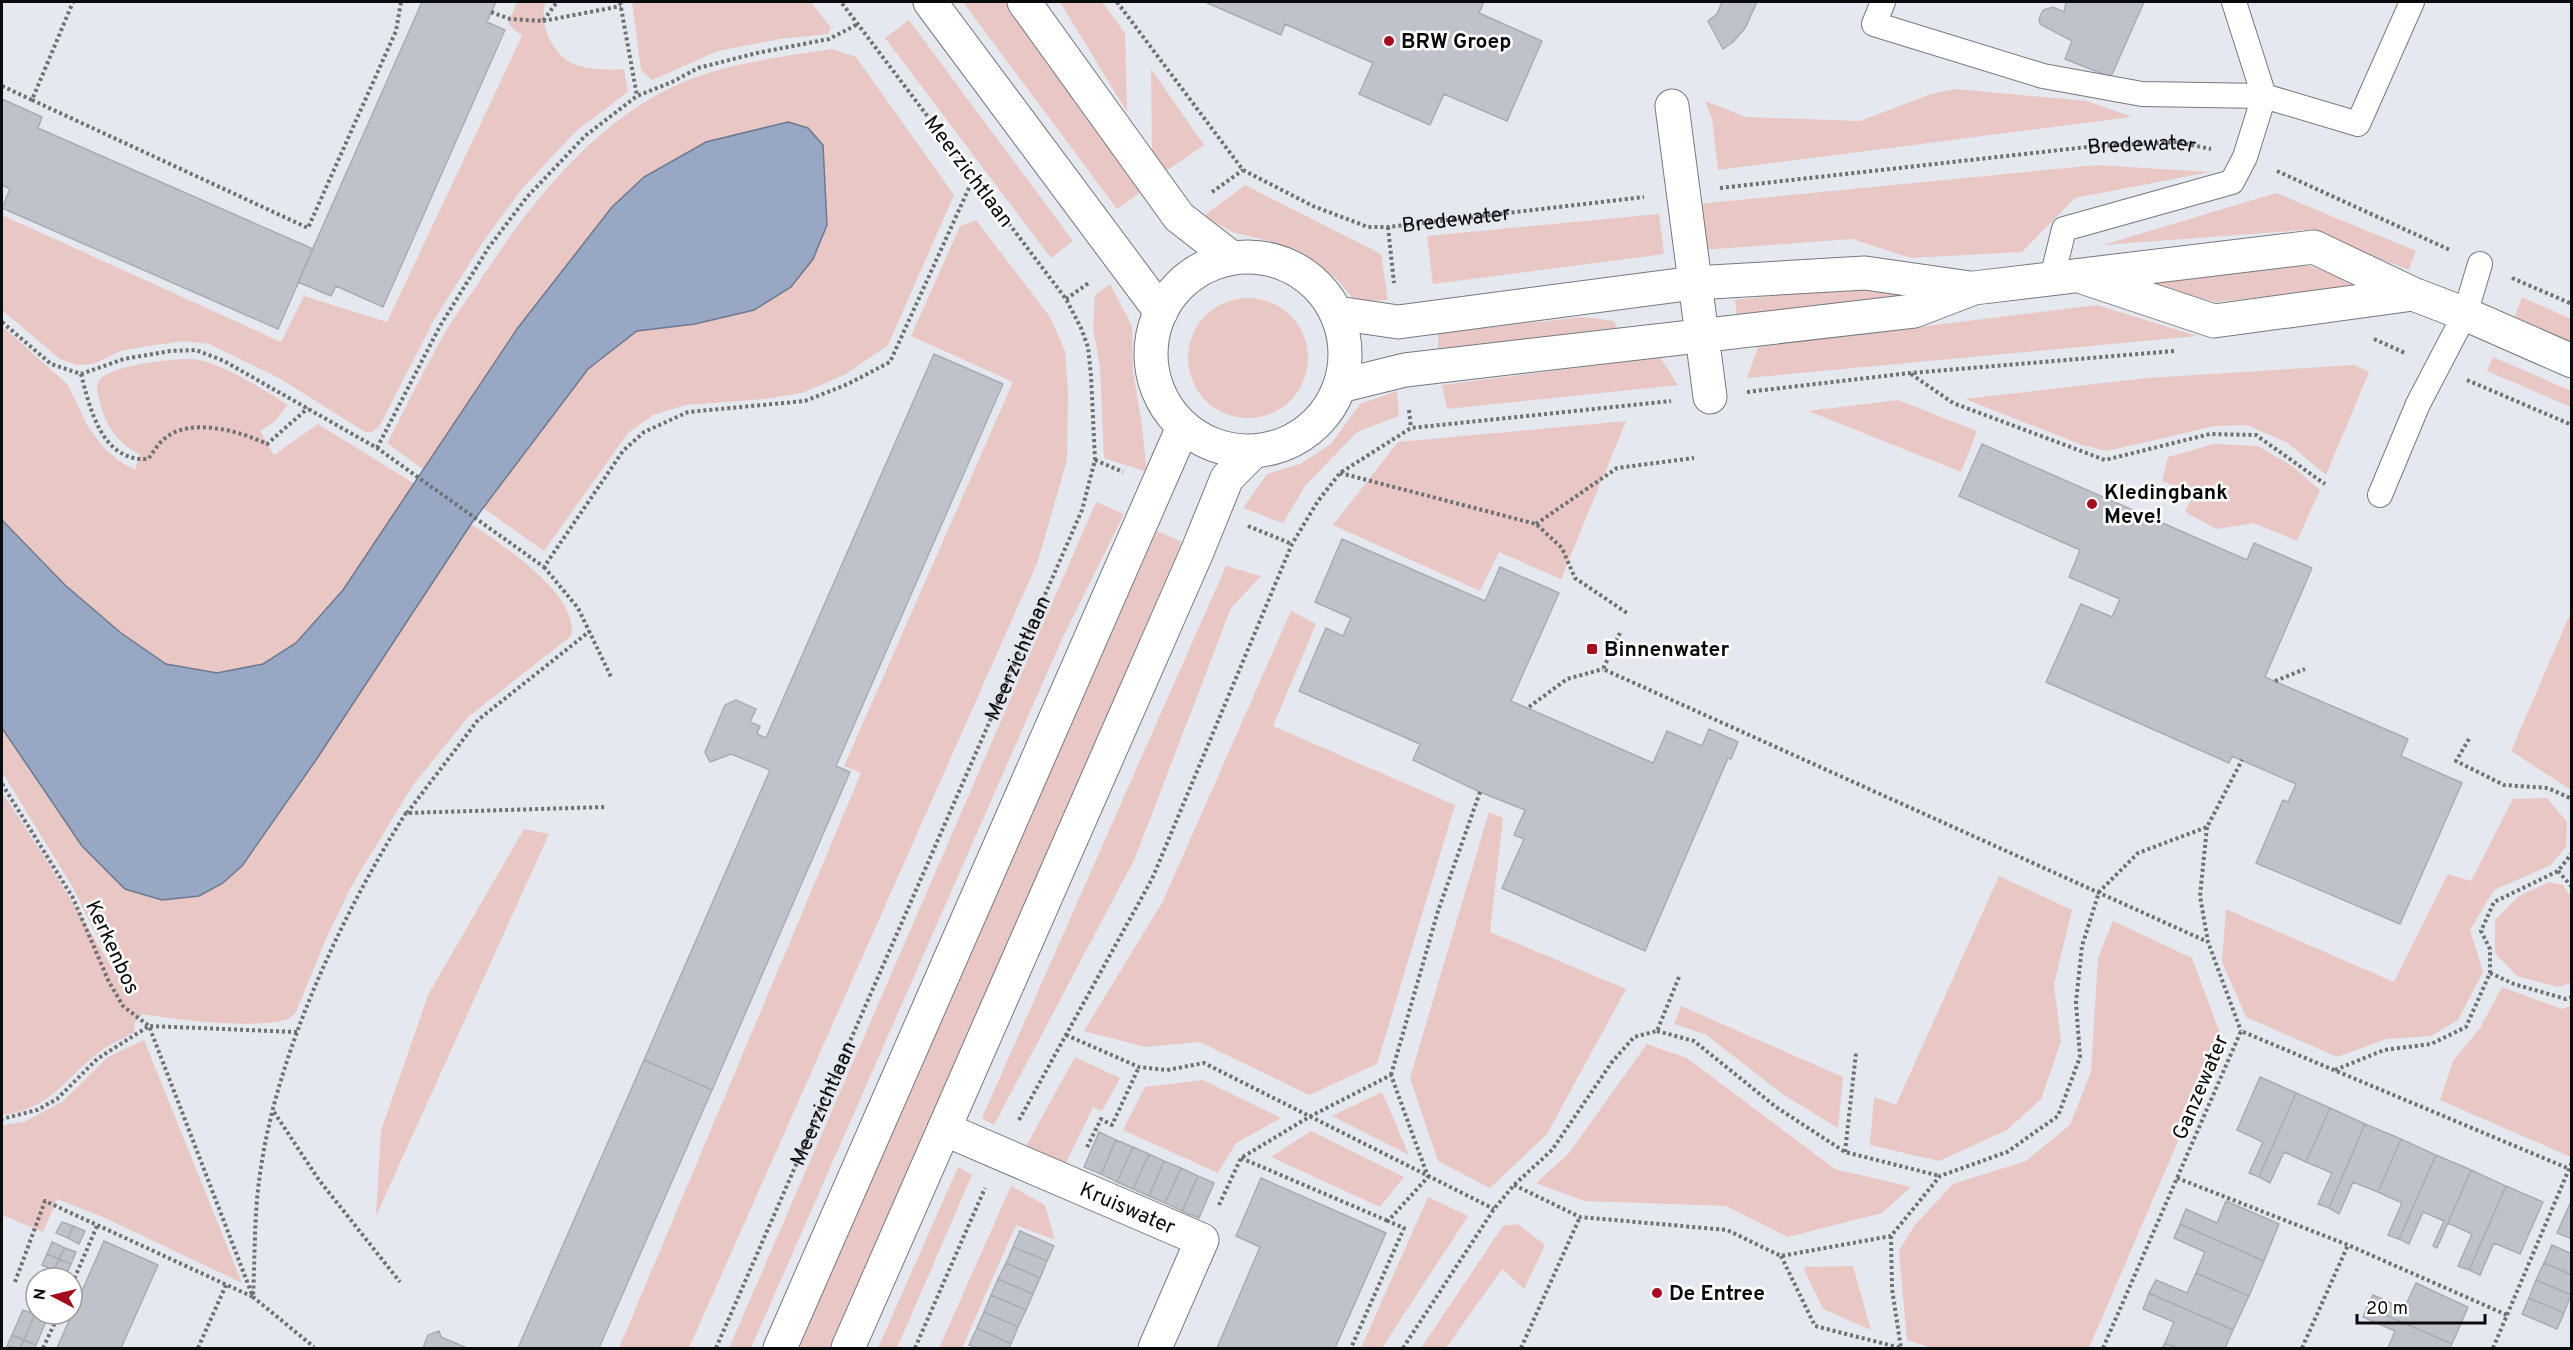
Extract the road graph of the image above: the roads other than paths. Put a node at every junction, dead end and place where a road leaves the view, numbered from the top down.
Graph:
1 (930, 2) edge
2 (1024, 2) edge
3 (1883, 2) edge
4 (2234, 2) edge
5 (2412, 2) edge
6 (2264, 96) junction
7 (1672, 105) dead end
8 (1232, 258) junction
9 (2480, 264) road end
10 (2064, 277) junction
11 (1695, 283) junction
12 (1974, 288) junction
13 (2413, 294) junction
14 (1161, 312) junction
15 (1337, 313) junction
16 (2465, 314) junction
17 (1701, 337) junction
18 (2571, 361) edge
19 (1340, 386) junction
20 (1710, 397) road end
21 (1183, 427) junction
22 (1253, 452) junction
23 (2380, 495) dead end
24 (944, 1129) junction
25 (780, 1348) edge
26 (848, 1348) edge
27 (1155, 1348) edge

1 - 14 street
2 - 8 street
3 - 6 lane
4 - 6 lane
5 - 6 lane
6 - 10 lane
7 - 11 street
8 - 14 street
8 - 15 street
9 - 16 lane
10 - 12 street
10 - 13 street
10 - 13 street
11 - 12 street
11 - 15 street
11 - 17 street
12 - 17 street
13 - 16 street
14 - 21 street
15 - 19 street
16 - 18 street
16 - 23 lane
17 - 19 street
17 - 20 street
19 - 22 street
21 - 22 street
21 - 25 street
22 - 24 street
24 - 26 street
24 - 27 street, Kruiswater

